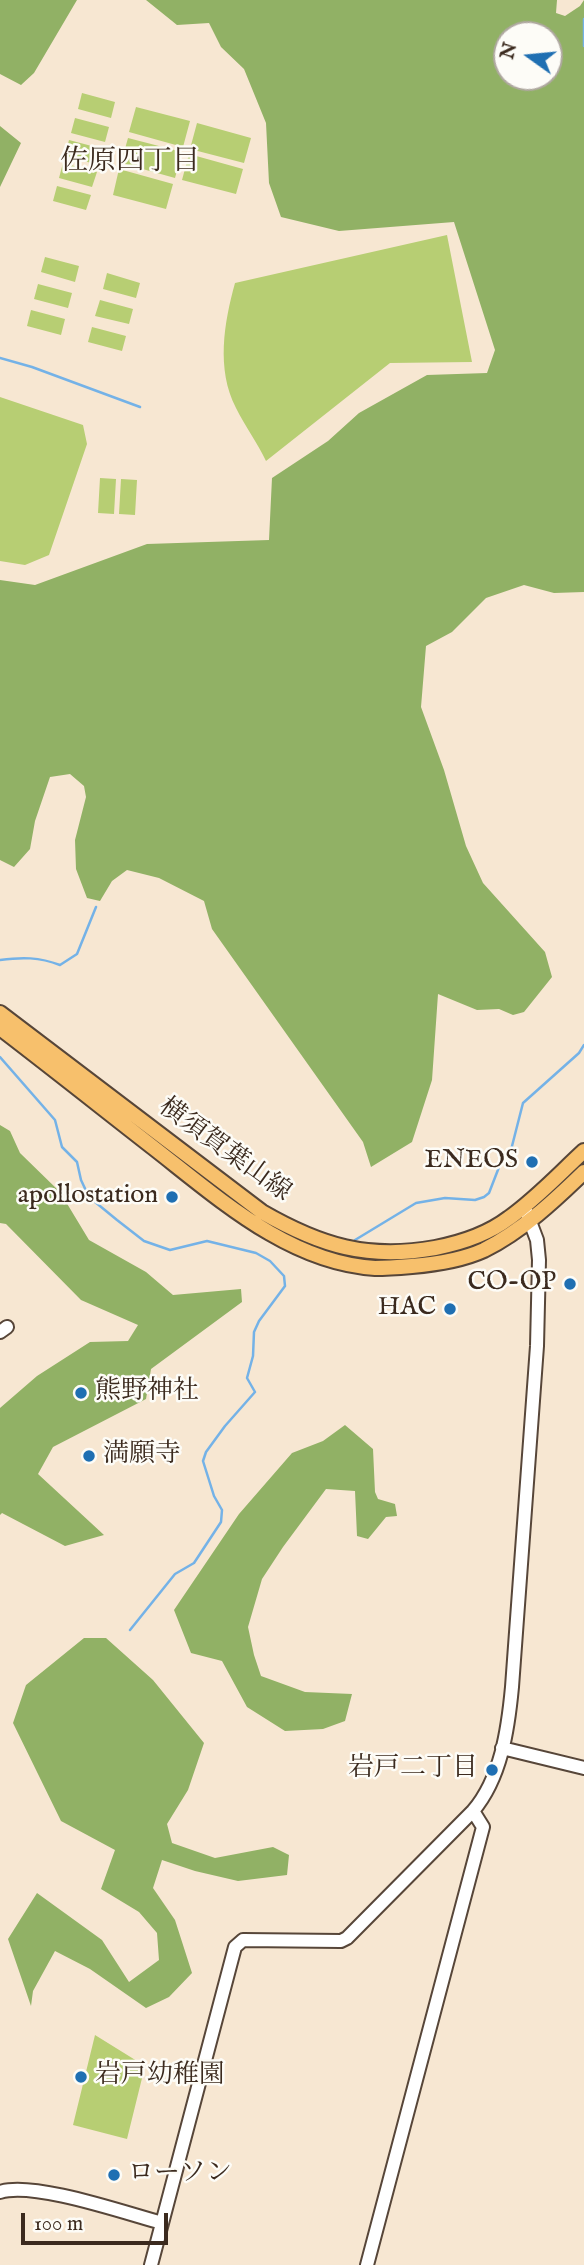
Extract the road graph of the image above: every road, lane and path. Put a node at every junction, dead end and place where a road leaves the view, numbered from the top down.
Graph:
1 (0, 1013) edge
2 (0, 1028) edge
3 (584, 1150) edge
4 (584, 1171) edge
5 (524, 1206) junction
6 (530, 1220) junction
7 (502, 1748) junction
8 (584, 1768) edge
9 (473, 1811) junction
10 (0, 2192) edge
11 (162, 2223) junction
12 (151, 2265) edge
13 (367, 2265) edge

1 - 5 main road, 横須賀葉山線
2 - 6 main road, 横須賀葉山線
3 - 5 main road, 横須賀葉山線
4 - 6 main road, 横須賀葉山線
5 - 6 street
6 - 7 street
7 - 8 street
7 - 9 street
9 - 11 street
9 - 13 street
10 - 11 street
11 - 12 street

